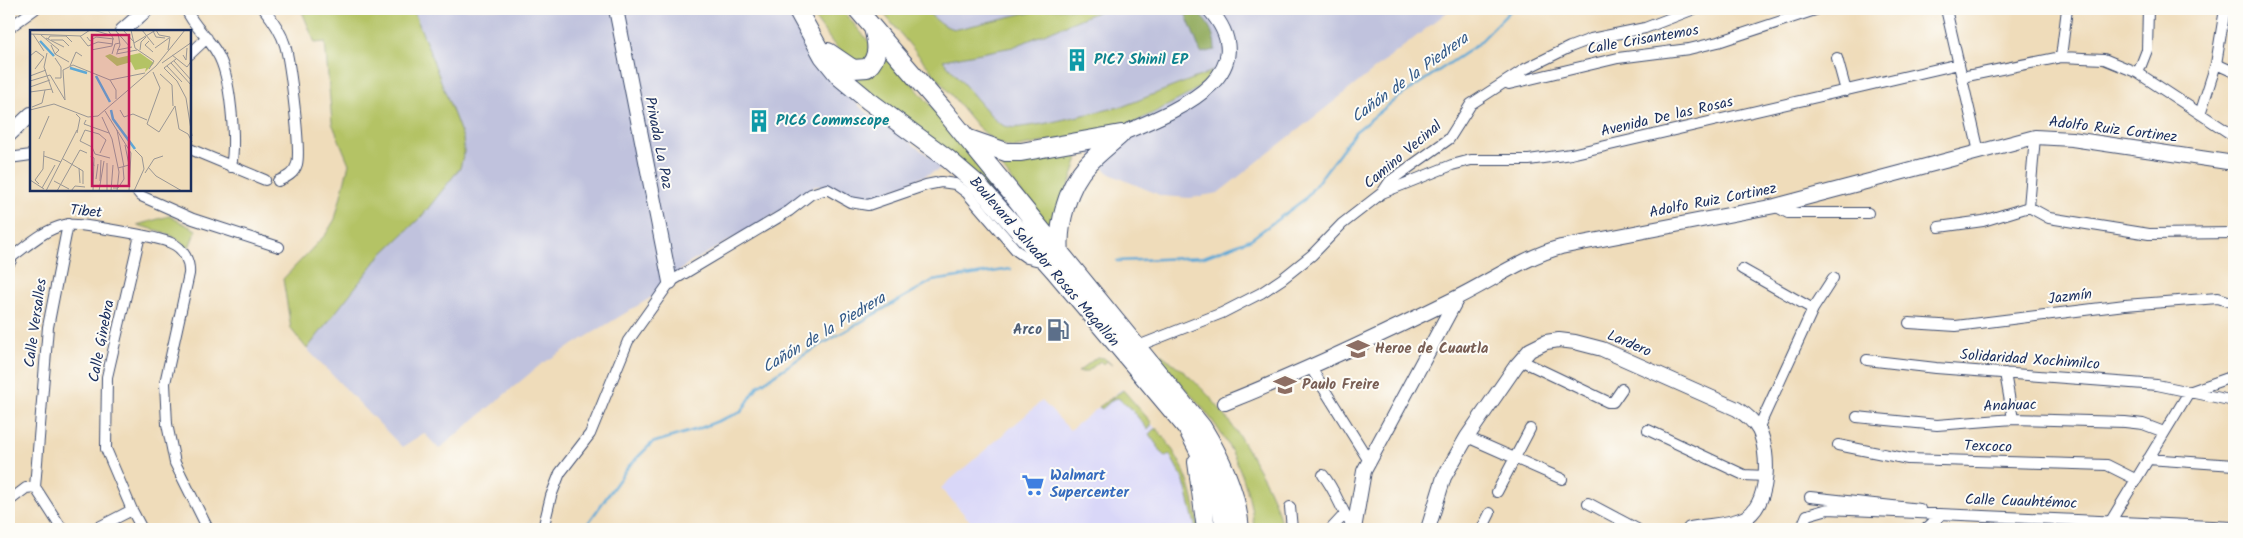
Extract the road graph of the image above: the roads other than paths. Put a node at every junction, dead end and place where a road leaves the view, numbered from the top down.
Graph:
1 (35, 9) edge
2 (147, 9) edge
3 (186, 9) edge
4 (264, 9) edge
5 (616, 9) edge
6 (797, 9) edge
7 (857, 9) edge
8 (1209, 9) edge
9 (1694, 9) edge
10 (1818, 9) edge
11 (1946, 9) edge
12 (2066, 9) edge
13 (2148, 9) edge
14 (2225, 9) edge
15 (872, 26) junction
16 (9, 28) edge
17 (123, 30) edge
18 (207, 38) junction
19 (815, 43) junction
20 (191, 53) edge
21 (2061, 57) junction
22 (1837, 58) dead end
23 (1959, 64) junction
24 (2216, 64) junction
25 (2234, 72) edge
26 (2138, 73) junction
27 (1962, 77) junction
28 (1501, 87) junction
29 (1846, 91) junction
30 (2200, 114) junction
31 (30, 115) edge
32 (1121, 134) junction
33 (9, 135) edge
34 (2234, 136) edge
35 (2035, 137) junction
36 (966, 138) junction
37 (191, 149) edge
38 (1979, 152) junction
39 (30, 155) edge
40 (9, 158) edge
41 (2234, 163) edge
42 (232, 167) junction
43 (265, 180) dead end
44 (278, 181) dead end
45 (137, 191) edge
46 (1382, 193) junction
47 (1775, 206) junction
48 (2029, 207) junction
49 (1868, 214) dead end
50 (68, 224) junction
51 (1939, 227) dead end
52 (2234, 233) edge
53 (140, 235) junction
54 (279, 247) dead end
55 (1053, 258) junction
56 (9, 260) edge
57 (1742, 269) dead end
58 (1833, 278) dead end
59 (670, 282) junction
60 (1456, 298) junction
61 (2234, 303) edge
62 (1813, 308) junction
63 (1909, 324) dead end
64 (1138, 346) junction
65 (1520, 360) junction
66 (1867, 360) dead end
67 (1311, 368) junction
68 (2005, 373) junction
69 (2234, 376) edge
70 (1622, 388) dead end
71 (2189, 392) junction
72 (2234, 401) edge
73 (1225, 403) dead end
74 (1857, 417) dead end
75 (2013, 419) junction
76 (1186, 428) junction
77 (1530, 429) dead end
78 (1758, 429) junction
79 (1648, 430) dead end
80 (2164, 432) junction
81 (1472, 439) junction
82 (1838, 445) dead end
83 (1515, 458) junction
84 (2148, 459) junction
85 (1369, 461) junction
86 (2234, 465) edge
87 (1323, 475) dead end
88 (1765, 476) junction
89 (2135, 479) junction
90 (1562, 480) dead end
91 (35, 487) junction
92 (1497, 492) dead end
93 (1810, 497) dead end
94 (9, 501) edge
95 (1588, 503) dead end
96 (1290, 507) dead end
97 (132, 510) junction
98 (1490, 513) dead end
99 (1929, 514) junction
100 (1344, 515) junction
101 (1940, 515) junction
102 (2112, 520) junction
103 (2234, 527) edge
104 (62, 529) edge
105 (95, 529) edge
106 (142, 529) edge
107 (208, 529) edge
108 (543, 529) edge
109 (1206, 529) edge
110 (1225, 529) edge
111 (1240, 529) edge
112 (1292, 529) edge
113 (1332, 529) edge
114 (1354, 529) edge
115 (1428, 529) edge
116 (1482, 529) edge
117 (1637, 529) edge
118 (1690, 529) edge
119 (1801, 529) edge
120 (1926, 529) edge
121 (2106, 529) edge

1 - 16 street
2 - 17 street
3 - 18 street
4 - 44 street
5 - 59 street, Privada La Paz
6 - 19 highway, Boulevard Salvador Rosas Magallón
7 - 15 highway, Boulevard Salvador Rosas Magallón
8 - 32 street
9 - 28 street, Camino Vecinal
10 - 28 street, Calle Crisantemos
11 - 23 street
12 - 21 street
13 - 26 street
14 - 24 street
15 - 19 highway
15 - 36 highway, Boulevard Salvador Rosas Magallón
18 - 20 street
18 - 42 street
19 - 55 highway, Boulevard Salvador Rosas Magallón
21 - 26 street
21 - 27 street
22 - 29 street
23 - 27 street
23 - 29 street, Avenida De las Rosas
24 - 25 street
24 - 30 street
26 - 30 street
27 - 38 street
28 - 46 street, Camino Vecinal
29 - 46 street, Avenida De las Rosas
30 - 34 street
31 - 33 street
32 - 36 highway
32 - 55 highway
35 - 38 street, Adolfo Ruiz Cortinez
35 - 41 street, Adolfo Ruiz Cortinez
35 - 48 street
36 - 55 highway, Boulevard Salvador Rosas Magallón
37 - 42 street
38 - 47 street, Adolfo Ruiz Cortinez
39 - 40 street
42 - 43 street
45 - 54 street
46 - 64 street, Camino Vecinal
47 - 49 street
47 - 60 street, Adolfo Ruiz Cortinez
48 - 51 street
48 - 52 street
50 - 53 street, Tibet
50 - 56 street, Tibet
50 - 91 street, Calle Versalles
53 - 97 street, Calle Ginebra
53 - 107 street, Tibet
55 - 59 street
55 - 64 highway, Boulevard Salvador Rosas Magallón
55 - 76 highway, Boulevard Salvador Rosas Magallón
57 - 62 street
58 - 62 street
59 - 108 street
60 - 67 street, Adolfo Ruiz Cortinez
60 - 85 street
61 - 63 street, Jazmín
62 - 78 street
64 - 111 highway, Boulevard Salvador Rosas Magallón
65 - 70 street
65 - 78 street, Lardero
65 - 81 street, Lardero
66 - 68 street, Solidaridad Xochimilco
67 - 73 street, Adolfo Ruiz Cortinez
67 - 85 street
68 - 71 street, Solidaridad Xochimilco
68 - 75 street
69 - 71 street
71 - 72 street, Solidaridad Xochimilco
71 - 80 street
74 - 75 street, Anahuac
75 - 80 street, Anahuac
76 - 109 highway
76 - 110 highway, Boulevard Salvador Rosas Magallón
77 - 83 street
78 - 88 street
79 - 88 street
80 - 84 street
81 - 83 street
81 - 115 street, Lardero
82 - 89 street, Texcoco
83 - 90 street
83 - 92 street
84 - 86 street
84 - 89 street
85 - 114 street
87 - 100 street
88 - 118 street
89 - 102 street
91 - 94 street
91 - 104 street
93 - 99 street
95 - 117 street
96 - 112 street
97 - 105 street
97 - 106 street, Calle Ginebra
98 - 116 street
99 - 101 street, Calle Cuauhtémoc
99 - 119 street, Calle Cuauhtémoc
100 - 113 street
100 - 114 street
101 - 102 street, Calle Cuauhtémoc
101 - 120 street
102 - 103 street, Calle Cuauhtémoc
102 - 121 street

